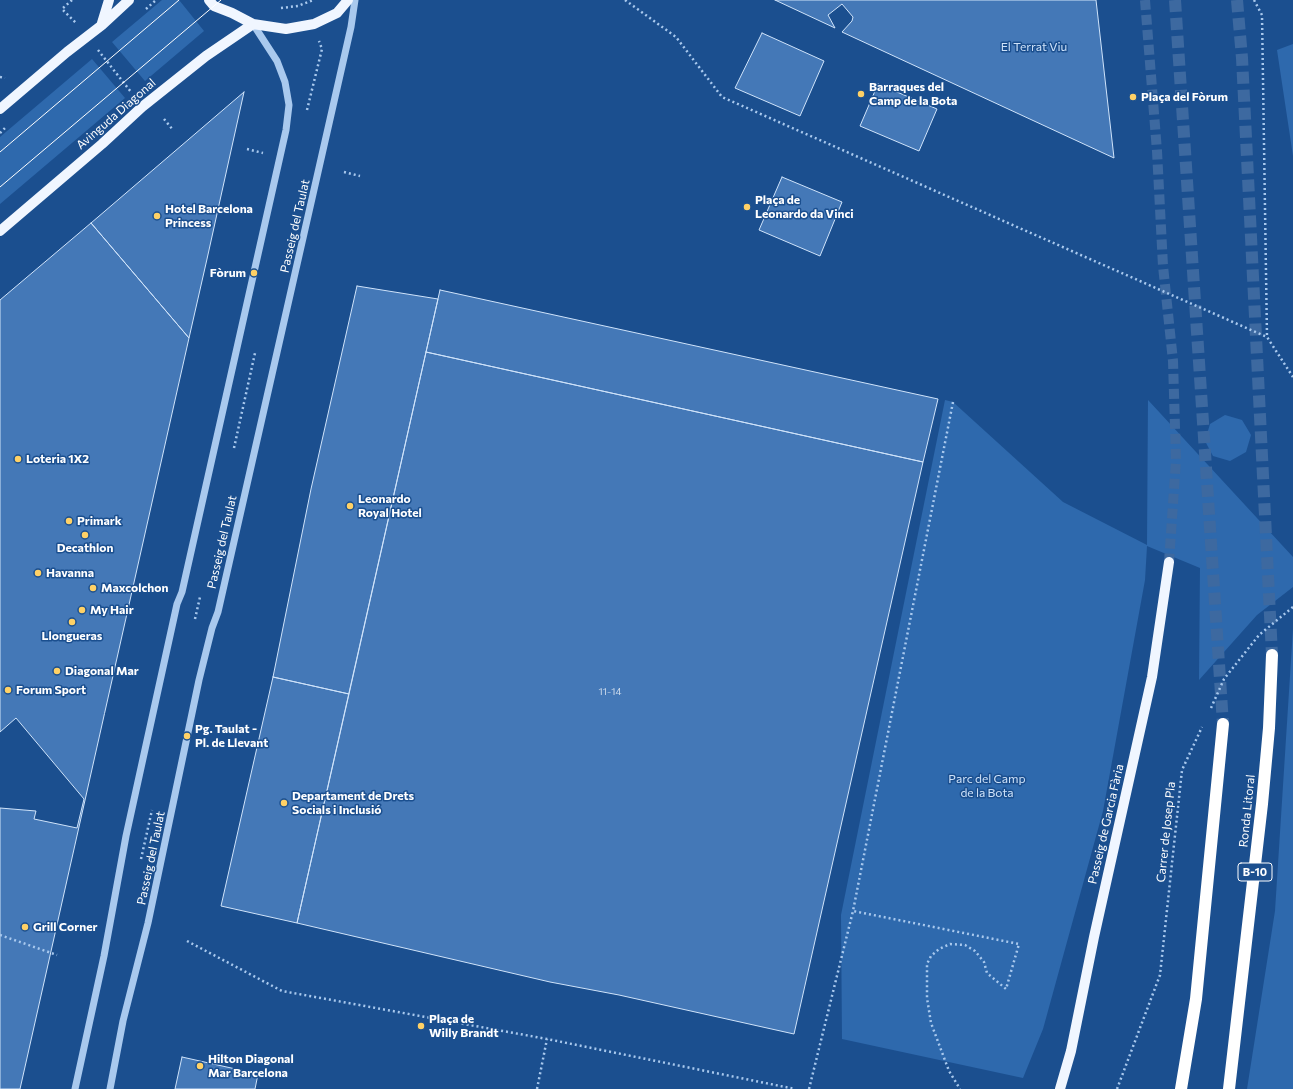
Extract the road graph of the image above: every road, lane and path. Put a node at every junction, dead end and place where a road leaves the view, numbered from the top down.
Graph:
1 (72, 0) edge
2 (108, 0) edge
3 (128, 0) edge
4 (209, 0) edge
5 (313, 0) edge
6 (348, 0) edge
7 (355, 0) edge
8 (625, 0) edge
9 (1254, 0) edge
10 (278, 8) dead end
11 (253, 24) junction
12 (78, 25) dead end
13 (102, 25) junction
14 (102, 55) dead end
15 (0, 77) edge
16 (6, 78) dead end
17 (131, 92) dead end
18 (0, 108) edge
19 (164, 119) dead end
20 (173, 130) dead end
21 (247, 149) dead end
22 (263, 153) dead end
23 (344, 172) dead end
24 (360, 176) dead end
25 (0, 231) edge
26 (1266, 337) junction
27 (1293, 376) edge
28 (953, 402) dead end
29 (1169, 562) tunnel mouth
30 (1293, 607) edge
31 (1272, 655) tunnel mouth
32 (1209, 711) dead end
33 (1203, 724) dead end
34 (1223, 724) tunnel mouth
35 (853, 911) junction
36 (0, 935) edge
37 (187, 941) dead end
38 (57, 955) dead end
39 (547, 1040) junction
40 (76, 1089) edge
41 (110, 1089) edge
42 (537, 1089) edge
43 (795, 1089) edge
44 (809, 1089) edge
45 (960, 1089) edge
46 (1060, 1089) edge
47 (1117, 1089) edge
48 (1181, 1089) edge
49 (1230, 1089) edge

1 - 12 path
2 - 13 main road
3 - 13 main road
4 - 11 main road
5 - 10 path
6 - 11 main road
7 - 41 street, Passeig del Taulat
8 - 26 path
9 - 26 path
11 - 25 main road, Avinguda Diagonal
11 - 40 street
13 - 18 main road
14 - 17 path, Avinguda Diagonal
15 - 16 path
19 - 20 path
21 - 22 path
23 - 24 path
26 - 27 path
28 - 35 path
29 - 46 main road, Passeig de Garcia Fària
30 - 32 path
31 - 49 highway, Ronda Litoral / B-10
33 - 47 path, Carrer de Josep Pla
34 - 48 highway
35 - 44 path
35 - 45 path
36 - 38 path
37 - 39 path
39 - 42 path
39 - 43 path

